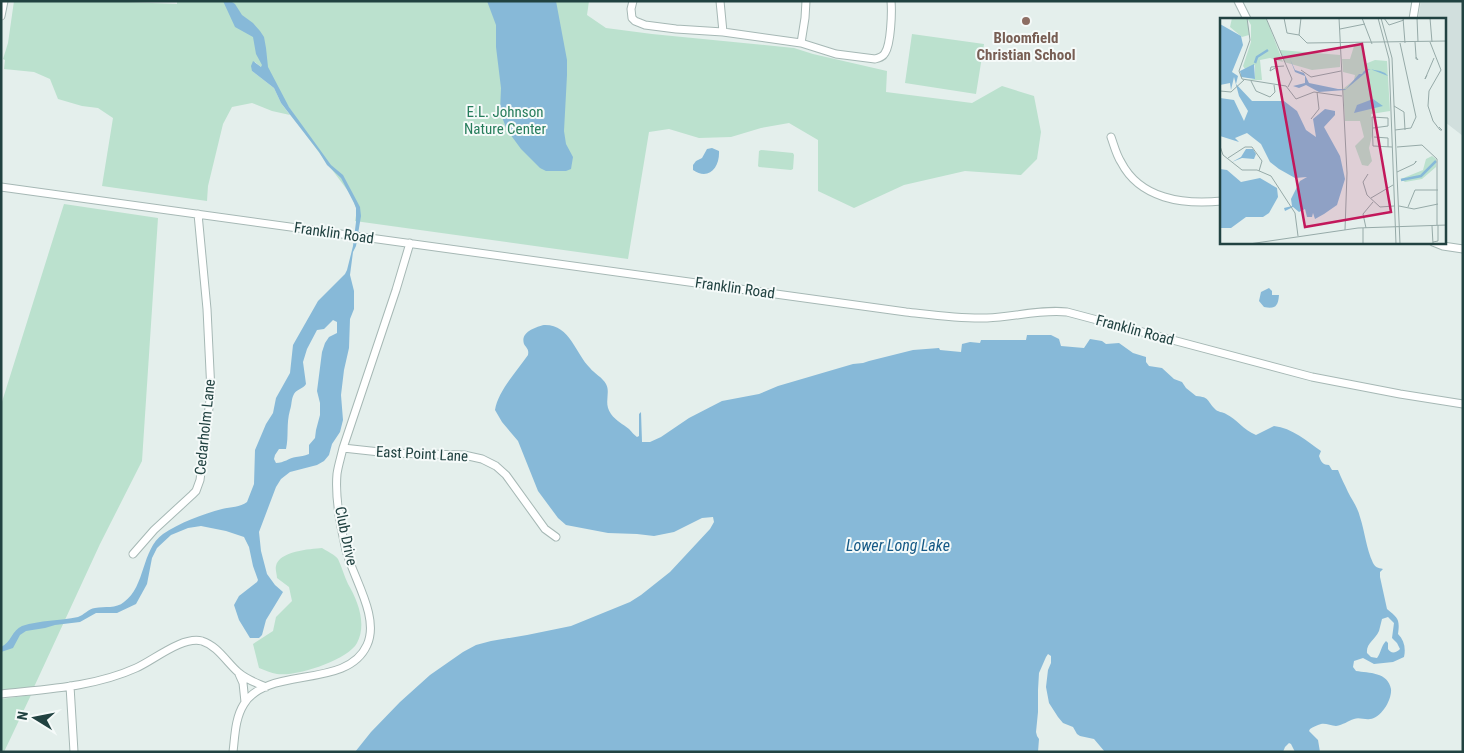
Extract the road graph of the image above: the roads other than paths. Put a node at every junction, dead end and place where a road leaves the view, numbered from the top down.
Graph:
1 (4, 1) edge
2 (633, 1) edge
3 (720, 1) edge
4 (806, 1) edge
5 (891, 1) edge
6 (1238, 1) edge
7 (1416, 1) edge
8 (1, 16) edge
9 (1246, 18) edge
10 (1413, 18) edge
11 (723, 32) junction
12 (801, 43) junction
13 (1111, 136) dead end
14 (1, 187) edge
15 (1220, 201) edge
16 (198, 214) junction
17 (410, 243) junction
18 (1438, 244) edge
19 (1463, 249) edge
20 (1463, 404) edge
21 (343, 448) junction
22 (556, 537) dead end
23 (133, 554) dead end
24 (239, 674) junction
25 (70, 686) junction
26 (266, 687) junction
27 (1, 694) edge
28 (245, 702) junction
29 (74, 752) edge
30 (233, 752) edge

1 - 8 street
2 - 11 street
3 - 11 street
4 - 12 street
5 - 12 street
6 - 9 street
7 - 10 street
11 - 12 street
13 - 15 street
14 - 16 street, Franklin Road
16 - 17 street, Franklin Road
16 - 23 street, Cedarholm Lane
17 - 20 street, Franklin Road
17 - 21 street, Club Drive
18 - 19 street
21 - 22 street, East Point Lane
21 - 26 street, Club Drive
24 - 25 street
24 - 26 street
24 - 28 street
25 - 27 street
25 - 29 street
26 - 28 street, Club Drive
28 - 30 street

